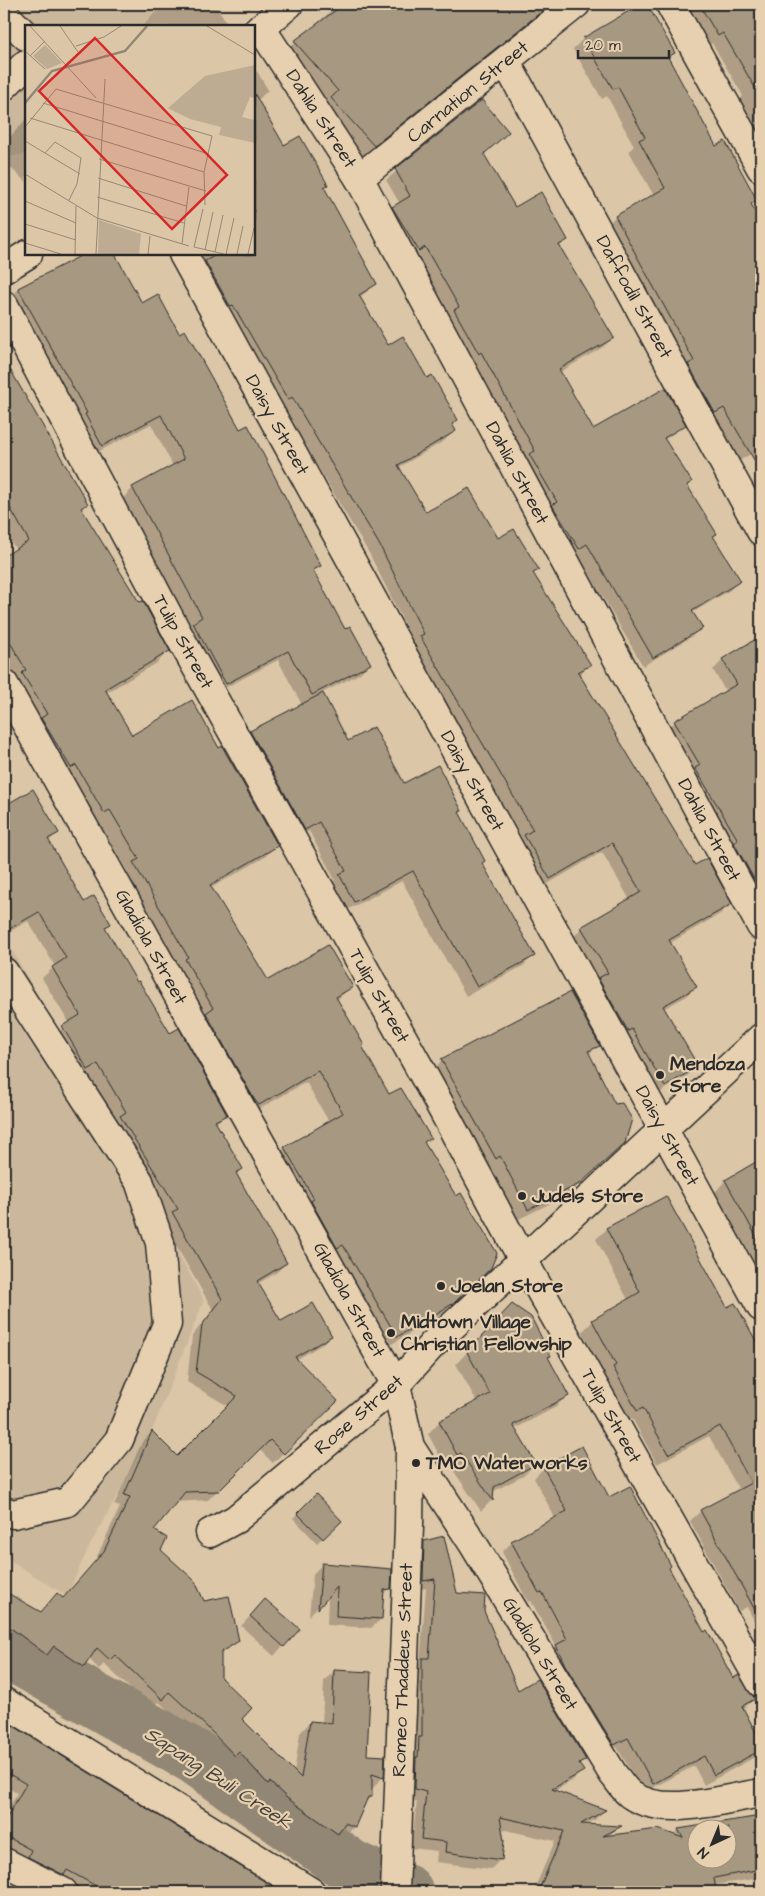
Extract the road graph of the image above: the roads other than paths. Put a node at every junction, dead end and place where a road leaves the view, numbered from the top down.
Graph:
1 (289, 4) edge
2 (576, 4) edge
3 (670, 4) edge
4 (4, 14) edge
5 (258, 31) edge
6 (25, 35) edge
7 (506, 62) junction
8 (25, 65) edge
9 (4, 86) edge
10 (761, 168) edge
11 (359, 178) junction
12 (26, 255) edge
13 (184, 255) edge
14 (4, 269) edge
15 (4, 305) edge
16 (761, 531) edge
17 (4, 684) edge
18 (761, 926) edge
19 (4, 972) edge
20 (761, 1038) edge
21 (664, 1131) junction
22 (523, 1260) junction
23 (761, 1307) edge
24 (396, 1385) junction
25 (410, 1448) junction
26 (4, 1510) edge
27 (210, 1533) dead end
28 (761, 1683) edge
29 (4, 1702) edge
30 (761, 1793) edge
31 (4, 1862) edge
32 (63, 1892) edge
33 (311, 1892) edge
34 (395, 1892) edge

1 - 5 street
2 - 7 street, Carnation Street
3 - 10 street
4 - 6 street
5 - 11 street, Dahlia Street
7 - 11 street, Carnation Street
7 - 16 street, Daffodil Street
8 - 9 street
11 - 18 street, Dahlia Street
12 - 14 street
13 - 21 street, Daisy Street
15 - 22 street, Tulip Street
17 - 24 street, Gladiola Street
19 - 26 street
20 - 21 street, Rose Street
21 - 22 street, Rose Street
21 - 23 street, Daisy Street
22 - 24 street, Rose Street
22 - 28 street, Tulip Street
24 - 25 street, Gladiola Street
24 - 27 street, Rose Street
25 - 30 street, Gladiola Street
25 - 34 street, Romeo Thaddeus Street
29 - 33 street
31 - 32 street

